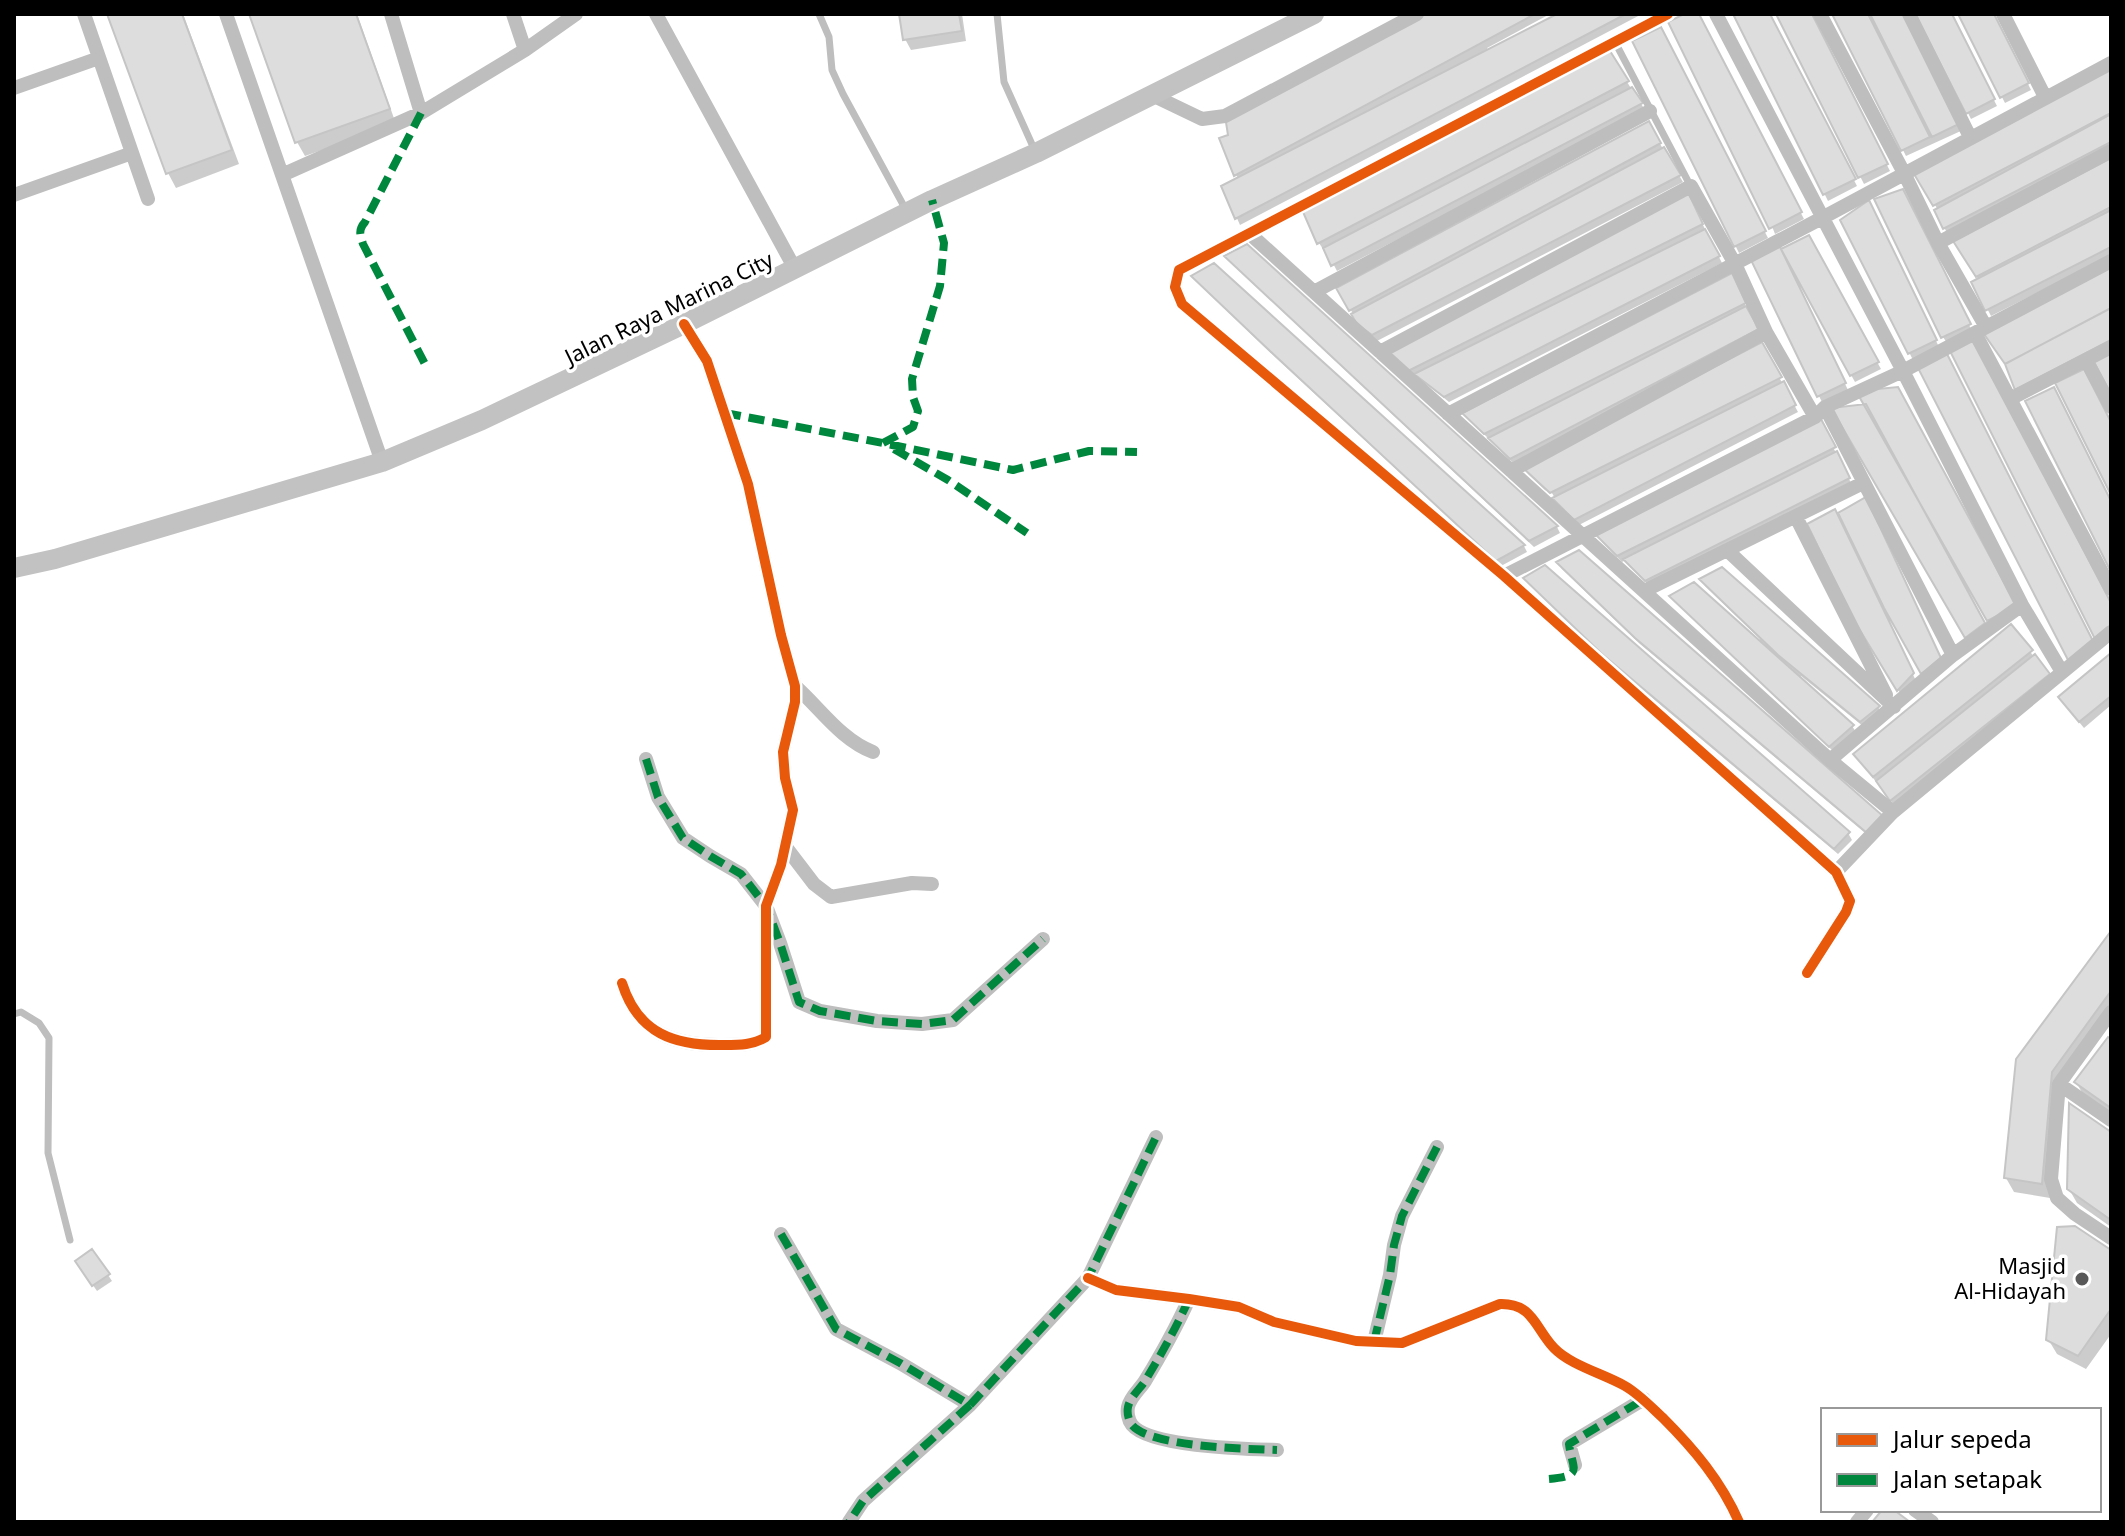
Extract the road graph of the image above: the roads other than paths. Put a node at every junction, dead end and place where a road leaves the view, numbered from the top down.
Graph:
1 (84, 14) edge
2 (226, 14) edge
3 (391, 14) edge
4 (513, 14) edge
5 (576, 14) edge
6 (656, 14) edge
7 (819, 14) edge
8 (997, 14) edge
9 (1314, 14) edge
10 (1417, 14) edge
11 (1668, 14) edge
12 (1716, 14) edge
13 (1820, 14) edge
14 (1909, 14) edge
15 (2003, 14) edge
16 (1615, 42) junction
17 (525, 50) junction
18 (99, 58) junction
19 (2111, 63) edge
20 (14, 88) edge
21 (1152, 95) junction
22 (2045, 97) junction
23 (1650, 111) junction
24 (421, 113) junction
25 (1970, 137) junction
26 (2111, 151) edge
27 (132, 153) junction
28 (1036, 153) junction
29 (1904, 173) junction
30 (282, 175) junction
31 (1691, 186) junction
32 (14, 195) edge
33 (148, 199) dead end
34 (907, 212) junction
35 (1822, 218) junction
36 (1249, 233) junction
37 (1938, 243) junction
38 (2111, 261) edge
39 (1735, 264) junction
40 (795, 269) junction
41 (1314, 292) junction
42 (684, 324) junction
43 (1980, 330) junction
44 (1766, 332) junction
45 (2111, 347) edge
46 (1380, 352) junction
47 (2086, 360) junction
48 (1903, 371) junction
49 (2010, 399) junction
50 (2111, 407) edge
51 (1820, 412) junction
52 (1448, 414) junction
53 (382, 462) junction
54 (1511, 471) junction
55 (1863, 483) junction
56 (1796, 517) junction
57 (1583, 536) junction
58 (1728, 551) junction
59 (14, 568) edge
60 (1504, 576) junction
61 (2111, 589) edge
62 (1644, 591) junction
63 (2022, 605) junction
64 (2111, 632) edge
65 (1953, 655) junction
66 (2062, 672) junction
67 (795, 686) junction
68 (1893, 707) junction
69 (873, 752) dead end
70 (646, 759) dead end
71 (1830, 760) junction
72 (1893, 812) junction
73 (785, 846) junction
74 (1836, 872) junction
75 (932, 884) dead end
76 (766, 906) junction
77 (1043, 939) dead end
78 (1807, 973) dead end
79 (622, 983) dead end
80 (14, 1014) edge
81 (2109, 1018) edge
82 (2059, 1084) junction
83 (2111, 1120) edge
84 (1156, 1137) dead end
85 (1437, 1147) dead end
86 (781, 1234) dead end
87 (2111, 1238) edge
88 (70, 1240) dead end
89 (1088, 1278) junction
90 (1189, 1299) junction
91 (1374, 1342) junction
92 (1644, 1399) junction
93 (970, 1405) junction
94 (1277, 1450) dead end
95 (1575, 1465) dead end
96 (849, 1522) edge
97 (1739, 1522) edge

1 - 18 street
2 - 30 street
3 - 24 street
4 - 17 street
5 - 17 street
6 - 40 street
7 - 34 lane
8 - 28 lane
9 - 21 main road, Jalan Raya Marina City
10 - 21 street
11 - 16 street
12 - 35 street
13 - 29 street
14 - 25 street
15 - 22 street
16 - 23 lane
16 - 36 street
17 - 24 street
18 - 20 street
18 - 27 street
19 - 22 street
21 - 28 main road, Jalan Raya Marina City
22 - 25 street
23 - 31 lane
23 - 41 street
24 - 30 street
25 - 29 street
26 - 37 street
27 - 32 street
27 - 33 street
28 - 34 main road, Jalan Raya Marina City
29 - 35 street
29 - 37 street
30 - 53 street
31 - 39 street
31 - 46 street
34 - 40 main road, Jalan Raya Marina City
35 - 39 street
35 - 48 street
36 - 41 street
36 - 60 street
37 - 43 street
38 - 43 street
39 - 44 street
39 - 52 street
40 - 42 main road, Jalan Raya Marina City
41 - 46 street
42 - 53 main road, Jalan Raya Marina City
42 - 67 street
43 - 48 street
43 - 49 street
44 - 51 street
44 - 54 street
45 - 47 street
46 - 52 street
47 - 49 street
47 - 50 street
48 - 51 street
48 - 63 street
49 - 61 street
51 - 55 street
51 - 57 street
52 - 54 street
53 - 59 main road, Jalan Raya Marina City
54 - 57 street
55 - 56 street
55 - 65 street
56 - 58 street
56 - 68 street
57 - 60 street
57 - 62 street
58 - 62 street
58 - 68 street
60 - 74 street
62 - 71 street
63 - 65 street
63 - 66 street
64 - 66 street
65 - 68 street
66 - 72 street
67 - 69 street
67 - 73 street
68 - 71 street
70 - 76 street
71 - 72 street
72 - 74 street
73 - 75 street
73 - 76 street
74 - 78 street
76 - 77 street
76 - 79 street
80 - 88 lane
81 - 82 street
82 - 83 street
82 - 87 street
84 - 89 street
85 - 91 street
86 - 93 street
89 - 90 street
89 - 93 street
90 - 91 street
90 - 94 street
91 - 92 street
92 - 95 street
92 - 97 street
93 - 96 street

